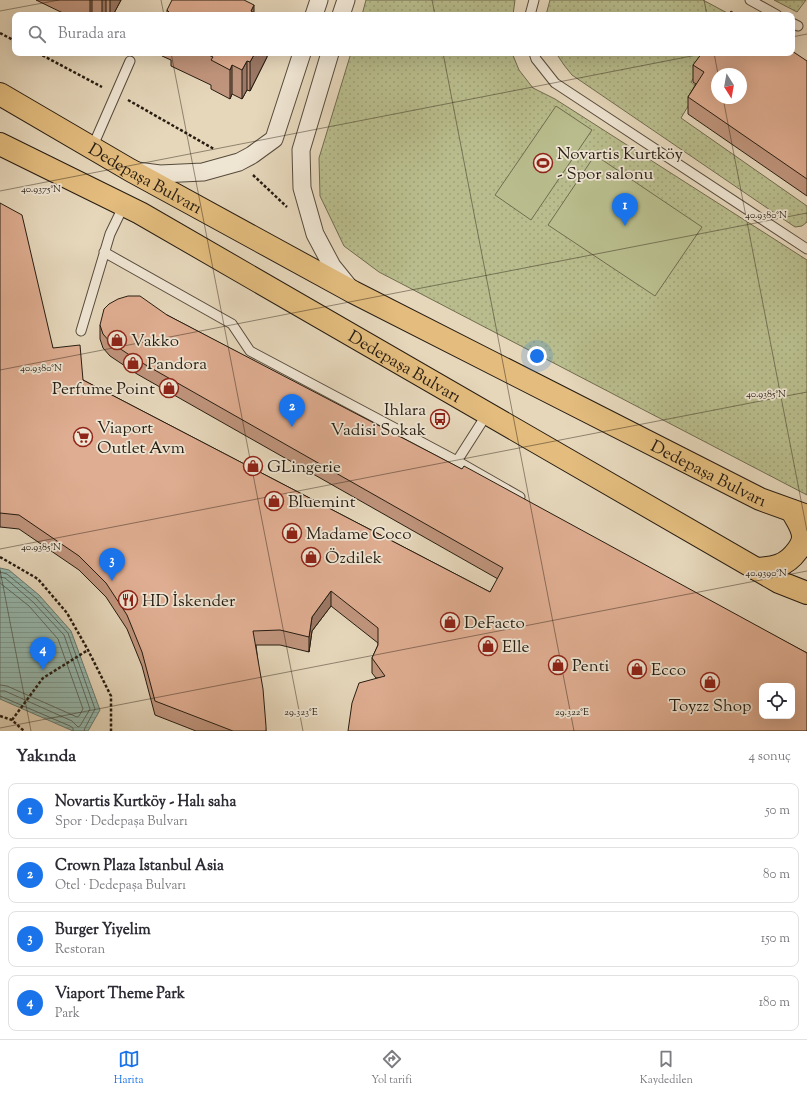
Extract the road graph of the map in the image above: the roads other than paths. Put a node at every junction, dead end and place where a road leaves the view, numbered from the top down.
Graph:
1 (318, 0) edge
2 (346, 0) edge
3 (534, 0) edge
4 (750, 0) edge
5 (315, 12) edge
6 (342, 12) edge
7 (531, 12) edge
8 (772, 12) edge
9 (301, 56) edge
10 (329, 56) edge
11 (535, 56) edge
12 (130, 61) dead end
13 (0, 94) edge
14 (0, 144) edge
15 (92, 148) junction
16 (130, 170) junction
17 (124, 205) junction
18 (807, 249) edge
19 (104, 252) junction
20 (353, 292) junction
21 (81, 331) dead end
22 (487, 414) junction
23 (457, 461) junction
24 (525, 500) edge
25 (800, 514) edge
26 (756, 569) junction
27 (807, 593) edge

1 - 5 street
2 - 6 street
3 - 7 lane
4 - 8 lane
9 - 16 street
10 - 20 street
11 - 18 lane
12 - 15 lane
13 - 15 main road, Dedepaşa Bulvarı
14 - 17 main road, Dedepaşa Bulvarı
15 - 16 main road, Dedepaşa Bulvarı
16 - 20 main road, Dedepaşa Bulvarı
17 - 19 lane
17 - 22 main road, Dedepaşa Bulvarı
19 - 21 lane
19 - 23 lane
20 - 25 main road, Dedepaşa Bulvarı
22 - 23 lane
22 - 26 main road, Dedepaşa Bulvarı
23 - 24 lane
25 - 26 main road
26 - 27 main road, Dedepaşa Bulvarı

